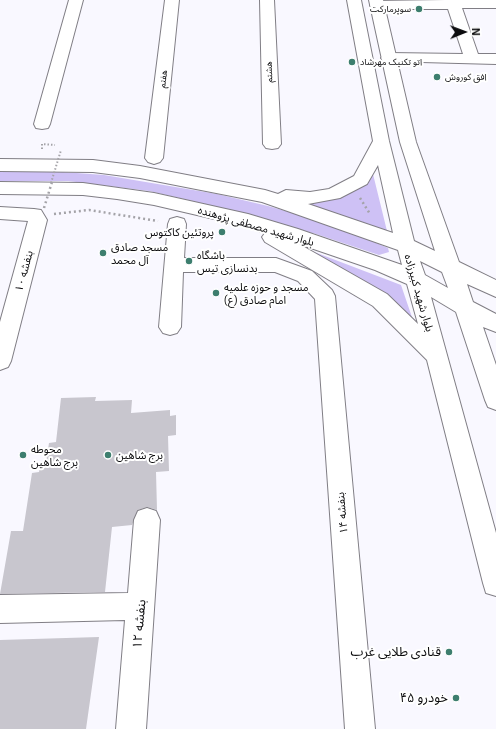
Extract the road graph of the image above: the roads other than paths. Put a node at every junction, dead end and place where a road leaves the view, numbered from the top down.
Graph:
1 (76, 0) edge
2 (172, 0) edge
3 (267, 0) edge
4 (354, 0) edge
5 (376, 2) edge
6 (453, 2) edge
7 (496, 4) edge
8 (389, 58) junction
9 (472, 58) junction
10 (493, 63) edge
11 (42, 124) dead end
12 (380, 140) junction
13 (272, 144) dead end
14 (154, 158) dead end
15 (0, 165) edge
16 (0, 188) edge
17 (265, 196) junction
18 (0, 213) edge
19 (241, 219) junction
20 (177, 224) road end
21 (405, 246) junction
22 (174, 265) junction
23 (451, 267) junction
24 (417, 280) junction
25 (496, 290) edge
26 (466, 308) junction
27 (496, 324) edge
28 (170, 327) dead end
29 (4, 333) edge
30 (437, 356) junction
31 (0, 361) edge
32 (496, 400) edge
33 (147, 520) dead end
34 (496, 583) edge
35 (141, 606) junction
36 (0, 609) edge
37 (131, 729) edge
38 (360, 729) edge

1 - 11 main road
2 - 14 main road, هفتم
3 - 13 main road, هشتم
4 - 12 main road, بلوار شهید کبیرزاده
5 - 6 main road
5 - 8 main road
6 - 7 main road
6 - 9 main road
8 - 9 main road
8 - 23 main road
9 - 10 main road
12 - 17 main road
12 - 21 main road, بلوار شهید کبیرزاده
15 - 17 main road
16 - 19 main road, بلوار شهید مصطفی پژوهنده
17 - 21 main road
18 - 29 main road, بنفشه ۱۰
19 - 24 main road, بلوار شهید مصطفی پژوهنده
19 - 30 main road
20 - 22 main road
21 - 23 main road
21 - 24 main road, بلوار شهید کبیرزاده
22 - 28 main road
22 - 38 main road, بنفشه ۱۴
23 - 25 main road
23 - 26 main road
24 - 26 main road, بلوار شهید مصطفی پژوهنده
24 - 30 main road, بلوار شهید کبیرزاده
26 - 27 main road, بلوار شهید مصطفی پژوهنده
26 - 32 main road
29 - 31 main road, بنفشه ۱۰
30 - 34 main road, بلوار شهید کبیرزاده
33 - 35 main road, بنفشه ۱۲
35 - 36 main road
35 - 37 main road, بنفشه ۱۲

